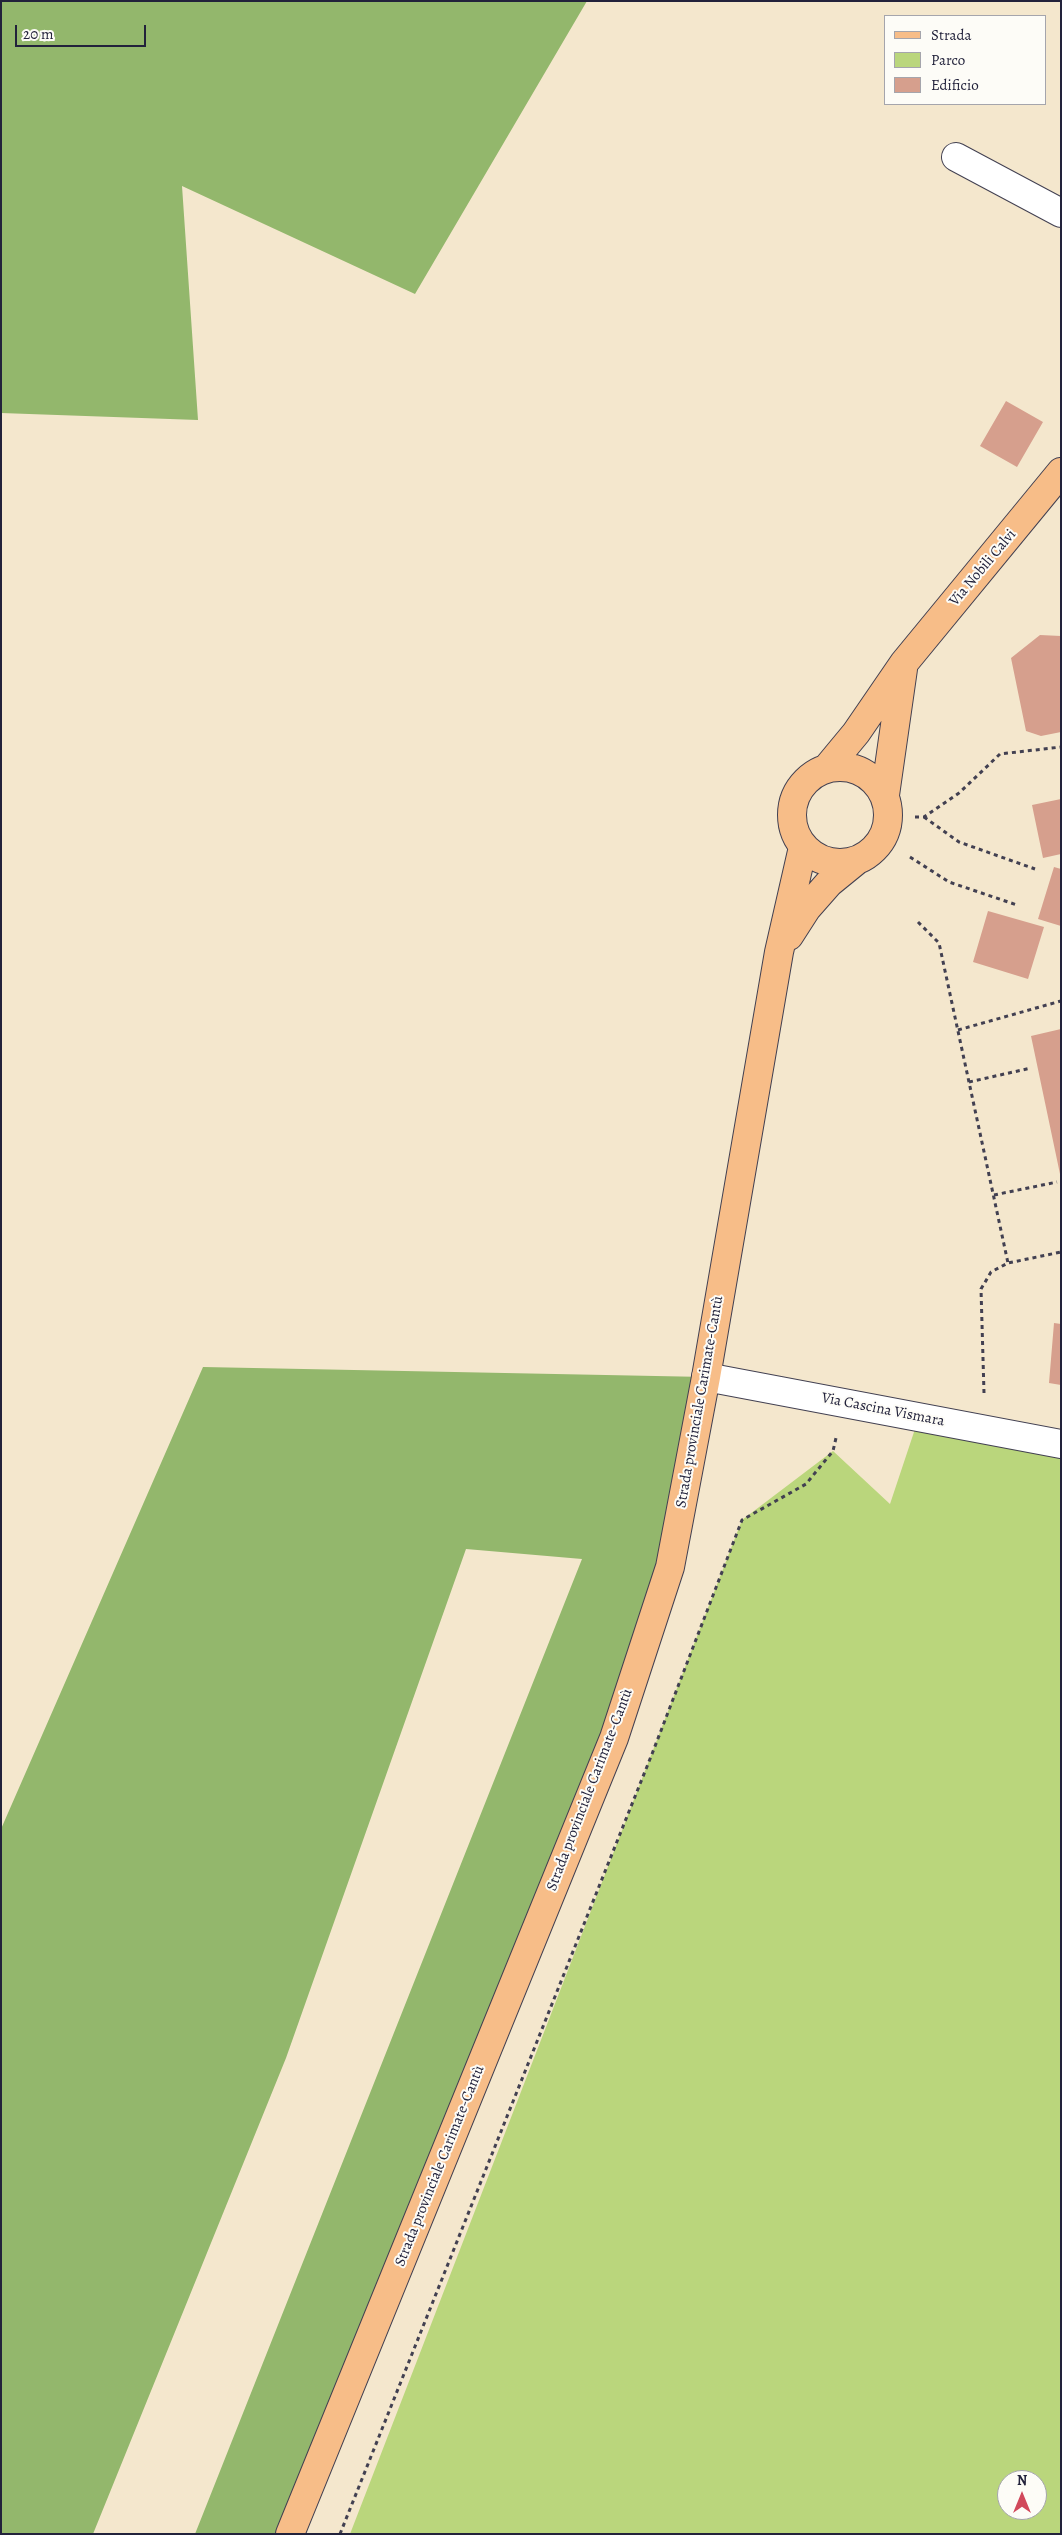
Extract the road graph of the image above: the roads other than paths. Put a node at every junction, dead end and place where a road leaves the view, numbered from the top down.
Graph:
1 (956, 157) dead end
2 (1061, 213) edge
3 (1061, 472) edge
4 (904, 663) junction
5 (827, 768) junction
6 (887, 806) junction
7 (803, 848) junction
8 (856, 861) junction
9 (779, 952) junction
10 (706, 1377) junction
11 (1061, 1444) edge
12 (290, 2534) edge

1 - 2 street
3 - 4 main road, Via Nobili Calvi
4 - 5 main road, Via Nobili Calvi
4 - 6 main road
5 - 6 main road
5 - 7 main road
6 - 8 main road
7 - 8 main road
7 - 9 main road, Strada provinciale Carimate-Cantù
8 - 9 main road, Strada provinciale Carimate-Cantù
9 - 10 main road, Strada provinciale Carimate-Cantù
10 - 11 street, Via Cascina Vismara
10 - 12 main road, Strada provinciale Carimate-Cantù

